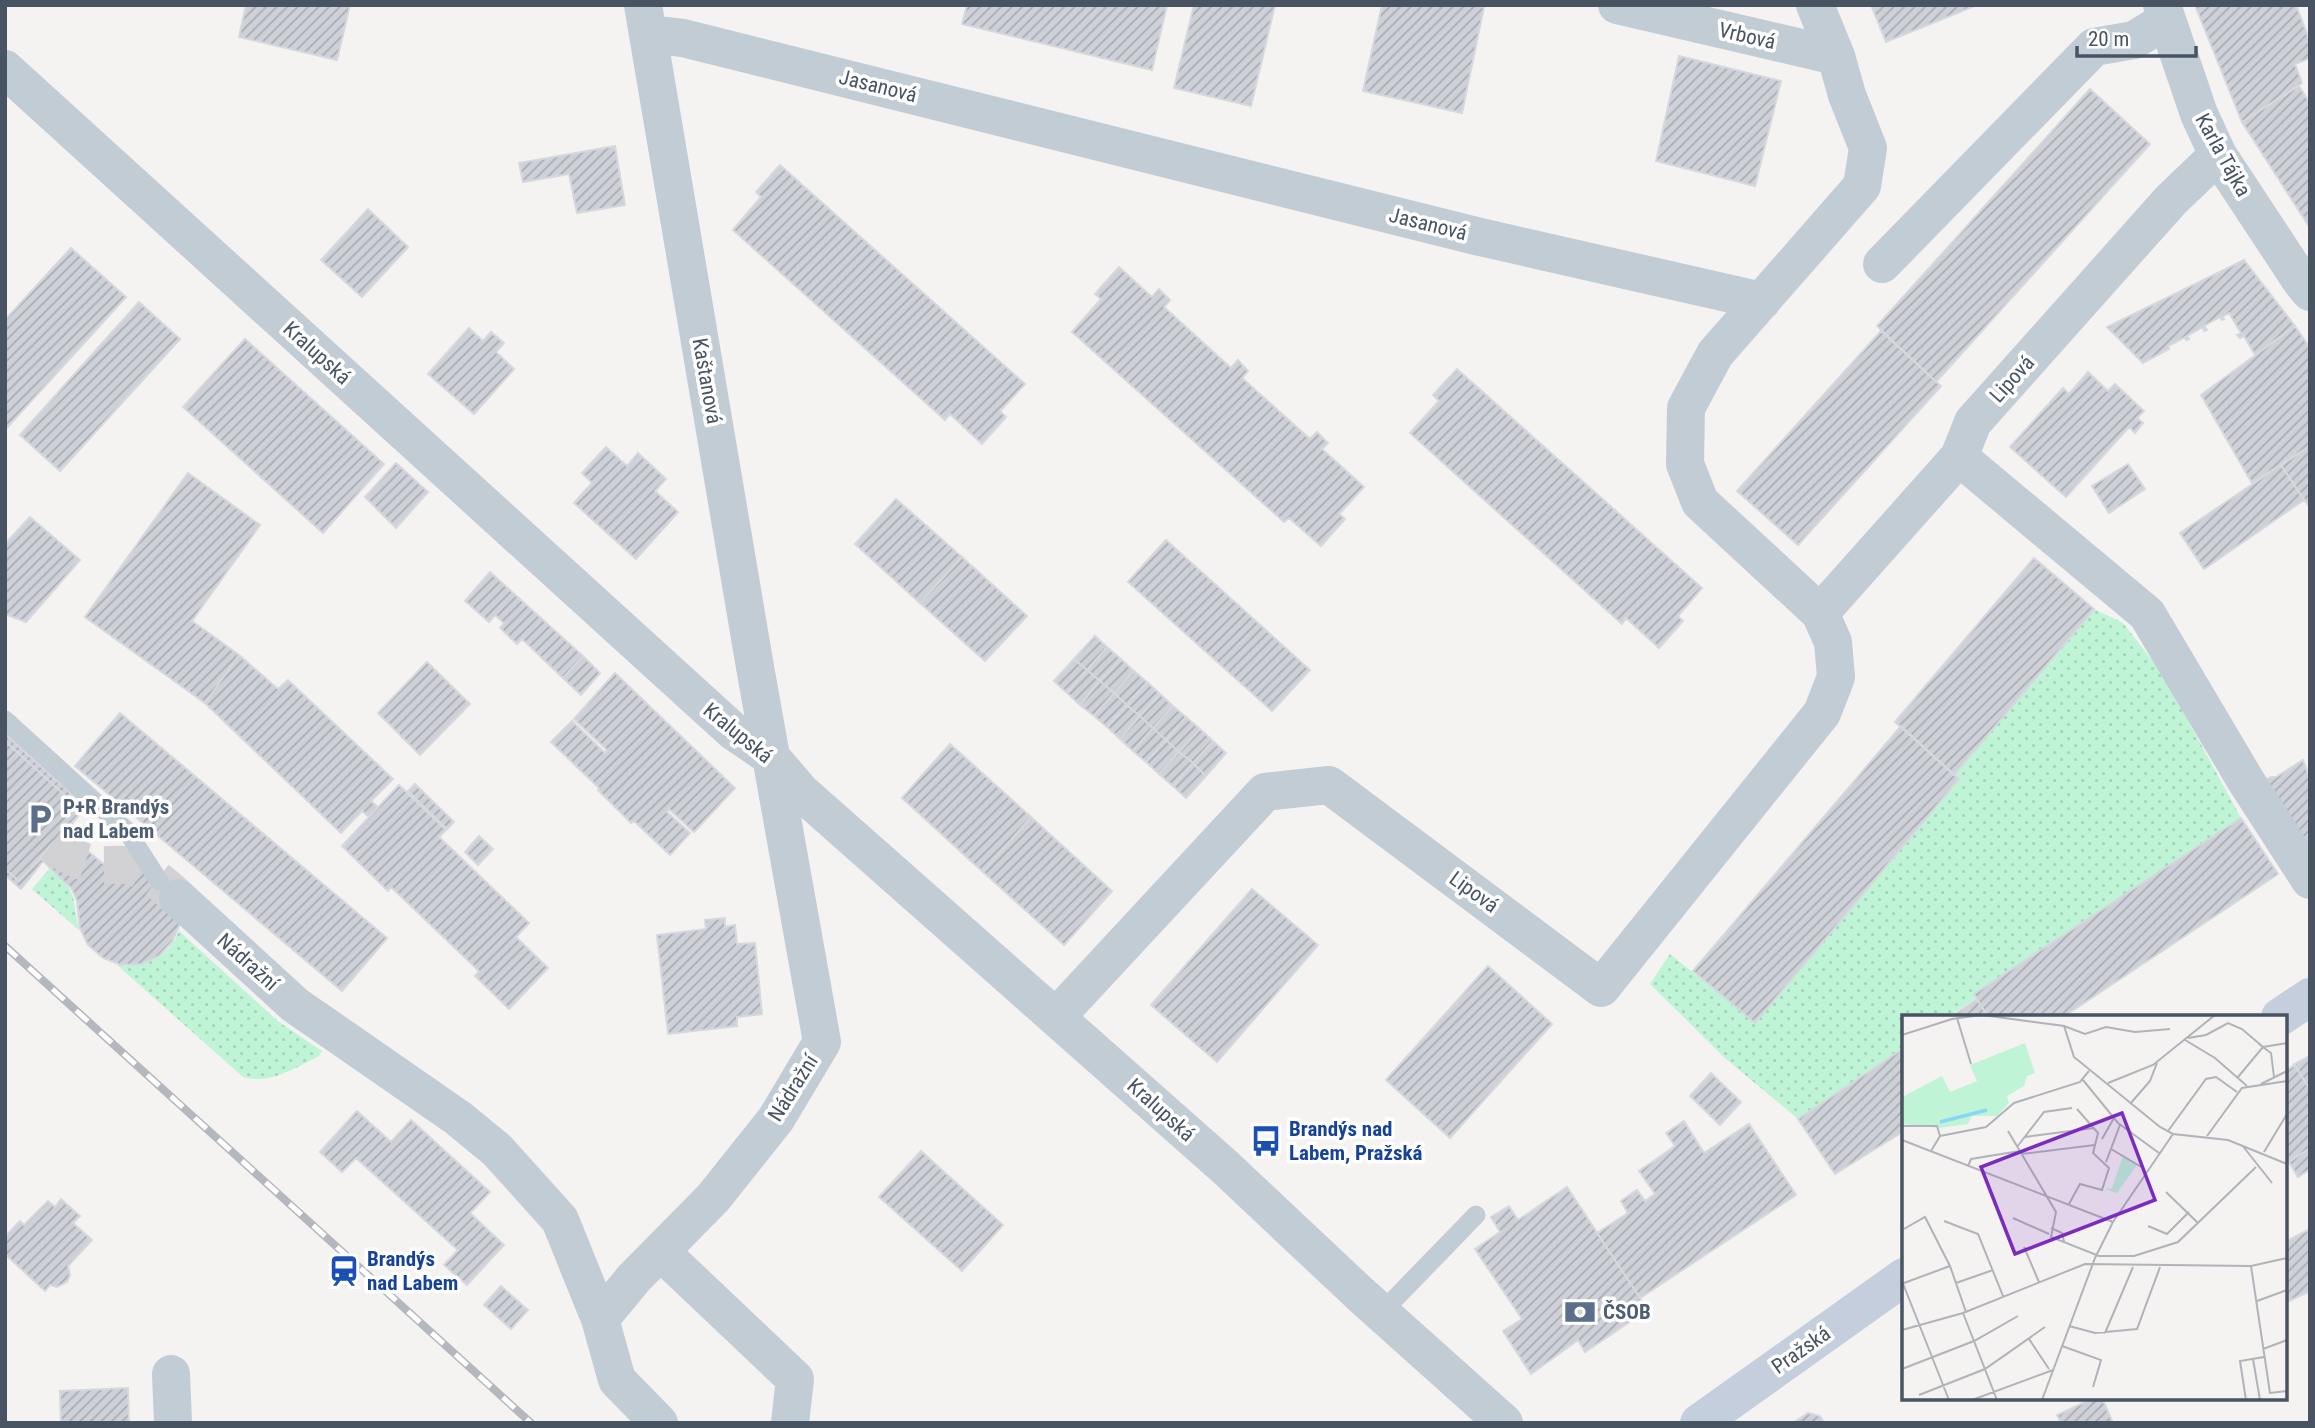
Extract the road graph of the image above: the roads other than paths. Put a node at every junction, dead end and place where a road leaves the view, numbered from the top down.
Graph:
1 (1617, 5) edge
2 (1815, 5) edge
3 (2165, 13) edge
4 (646, 19) edge
5 (1836, 57) junction
6 (5, 69) edge
7 (2218, 155) junction
8 (1882, 264) dead end
9 (2310, 292) edge
10 (1762, 301) junction
11 (1959, 457) junction
12 (1820, 613) junction
13 (5, 720) edge
14 (771, 757) junction
15 (2310, 880) edge
16 (168, 889) joint
17 (2310, 997) edge
18 (2283, 1015) edge
19 (1056, 1016) junction
20 (1476, 1216) dead end
21 (661, 1252) junction
22 (1902, 1278) edge
23 (1381, 1313) junction
24 (600, 1319) junction
25 (171, 1374) dead end
26 (173, 1423) edge
27 (659, 1423) edge
28 (790, 1423) edge
29 (1504, 1423) edge
30 (1699, 1423) edge

1 - 5 street, Vrbová
2 - 5 street
3 - 7 street, Karla Tájka
3 - 8 street
4 - 10 street, Jasanová
4 - 14 street, Kaštanová
5 - 10 street
6 - 14 street, Kralupská
7 - 9 street, Karla Tájka
7 - 11 street, Lipová
10 - 12 street
11 - 12 street, Lipová
11 - 15 street
12 - 19 street, Lipová
13 - 16 lane
14 - 19 street, Kralupská
14 - 21 street, Nádražní
16 - 24 street, Nádražní
17 - 18 main road
19 - 23 street, Kralupská
20 - 23 lane
21 - 24 street, Nádražní
21 - 28 street
22 - 30 main road, Pražská
23 - 29 street, Kralupská
24 - 27 street, Nádražní
25 - 26 street

